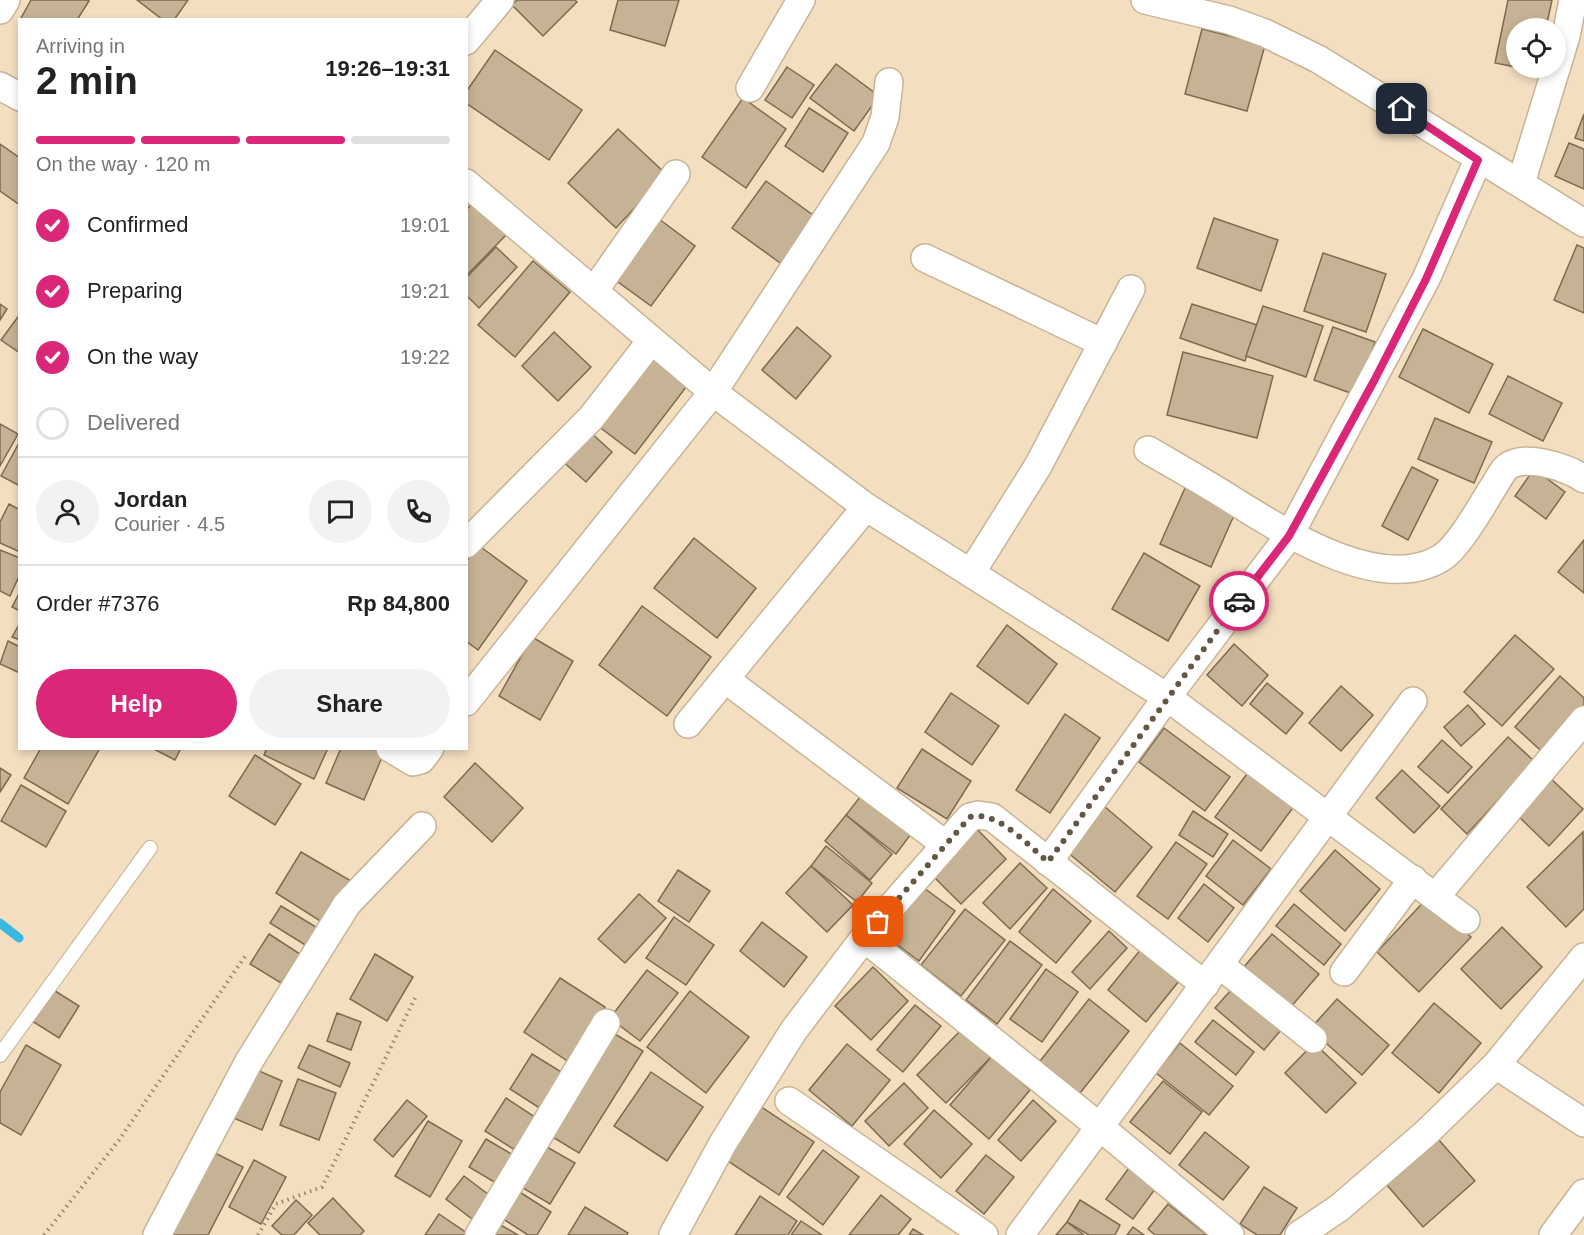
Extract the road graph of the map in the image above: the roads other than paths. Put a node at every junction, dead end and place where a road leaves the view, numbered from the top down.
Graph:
1 (6, 0) edge
2 (500, 0) edge
3 (801, 0) edge
4 (1145, 0) edge
5 (1573, 0) edge
6 (0, 10) edge
7 (468, 39) edge
8 (889, 82) dead end
9 (0, 86) edge
10 (750, 88) dead end
11 (18, 96) edge
12 (1478, 160) junction
13 (676, 174) dead end
14 (1521, 183) junction
15 (468, 185) edge
16 (1584, 223) edge
17 (925, 258) dead end
18 (1131, 289) dead end
19 (594, 291) junction
20 (651, 341) junction
21 (1103, 343) junction
22 (713, 392) junction
23 (1148, 450) dead end
24 (1583, 476) edge
25 (866, 507) junction
26 (1289, 536) junction
27 (468, 542) edge
28 (971, 573) junction
29 (725, 679) junction
30 (1167, 697) junction
31 (468, 699) edge
32 (1413, 701) dead end
33 (1584, 720) edge
34 (688, 724) dead end
35 (393, 750) edge
36 (428, 750) edge
37 (1329, 818) junction
38 (422, 826) dead end
39 (946, 845) junction
40 (150, 848) dead end
41 (1048, 862) junction
42 (1413, 879) junction
43 (1436, 896) junction
44 (1466, 920) dead end
45 (864, 938) junction
46 (1584, 957) edge
47 (1344, 972) dead end
48 (1213, 975) junction
49 (606, 1023) dead end
50 (1313, 1039) dead end
51 (0, 1055) edge
52 (1496, 1065) junction
53 (789, 1101) dead end
54 (1584, 1124) edge
55 (1100, 1126) junction
56 (1584, 1193) edge
57 (157, 1235) edge
58 (479, 1235) edge
59 (673, 1235) edge
60 (984, 1235) edge
61 (1020, 1235) edge
62 (1230, 1235) edge
63 (1299, 1235) edge
64 (1553, 1235) edge

1 - 6 street
2 - 7 street
3 - 10 street
4 - 12 street
5 - 14 street
8 - 22 street
9 - 11 street
12 - 14 street
12 - 26 street
13 - 19 street
14 - 16 street
15 - 19 street
17 - 21 street
18 - 21 street
19 - 20 street
20 - 22 street
20 - 27 street
21 - 28 street
22 - 25 street
22 - 31 street
23 - 26 street
24 - 26 street
25 - 28 street
25 - 29 street
26 - 30 street
28 - 30 street
29 - 34 street
29 - 39 street
30 - 37 street
30 - 41 street
32 - 37 street
33 - 43 street
35 - 36 street
37 - 42 street
37 - 48 street
38 - 57 street
39 - 41 street
39 - 45 street
40 - 51 lane
41 - 48 street
42 - 43 street
42 - 47 street
43 - 44 street
45 - 55 street
45 - 59 street
46 - 52 street
48 - 50 street
48 - 55 street
49 - 58 street
52 - 54 street
52 - 63 street
53 - 60 street
55 - 61 street
55 - 62 street
56 - 64 street

